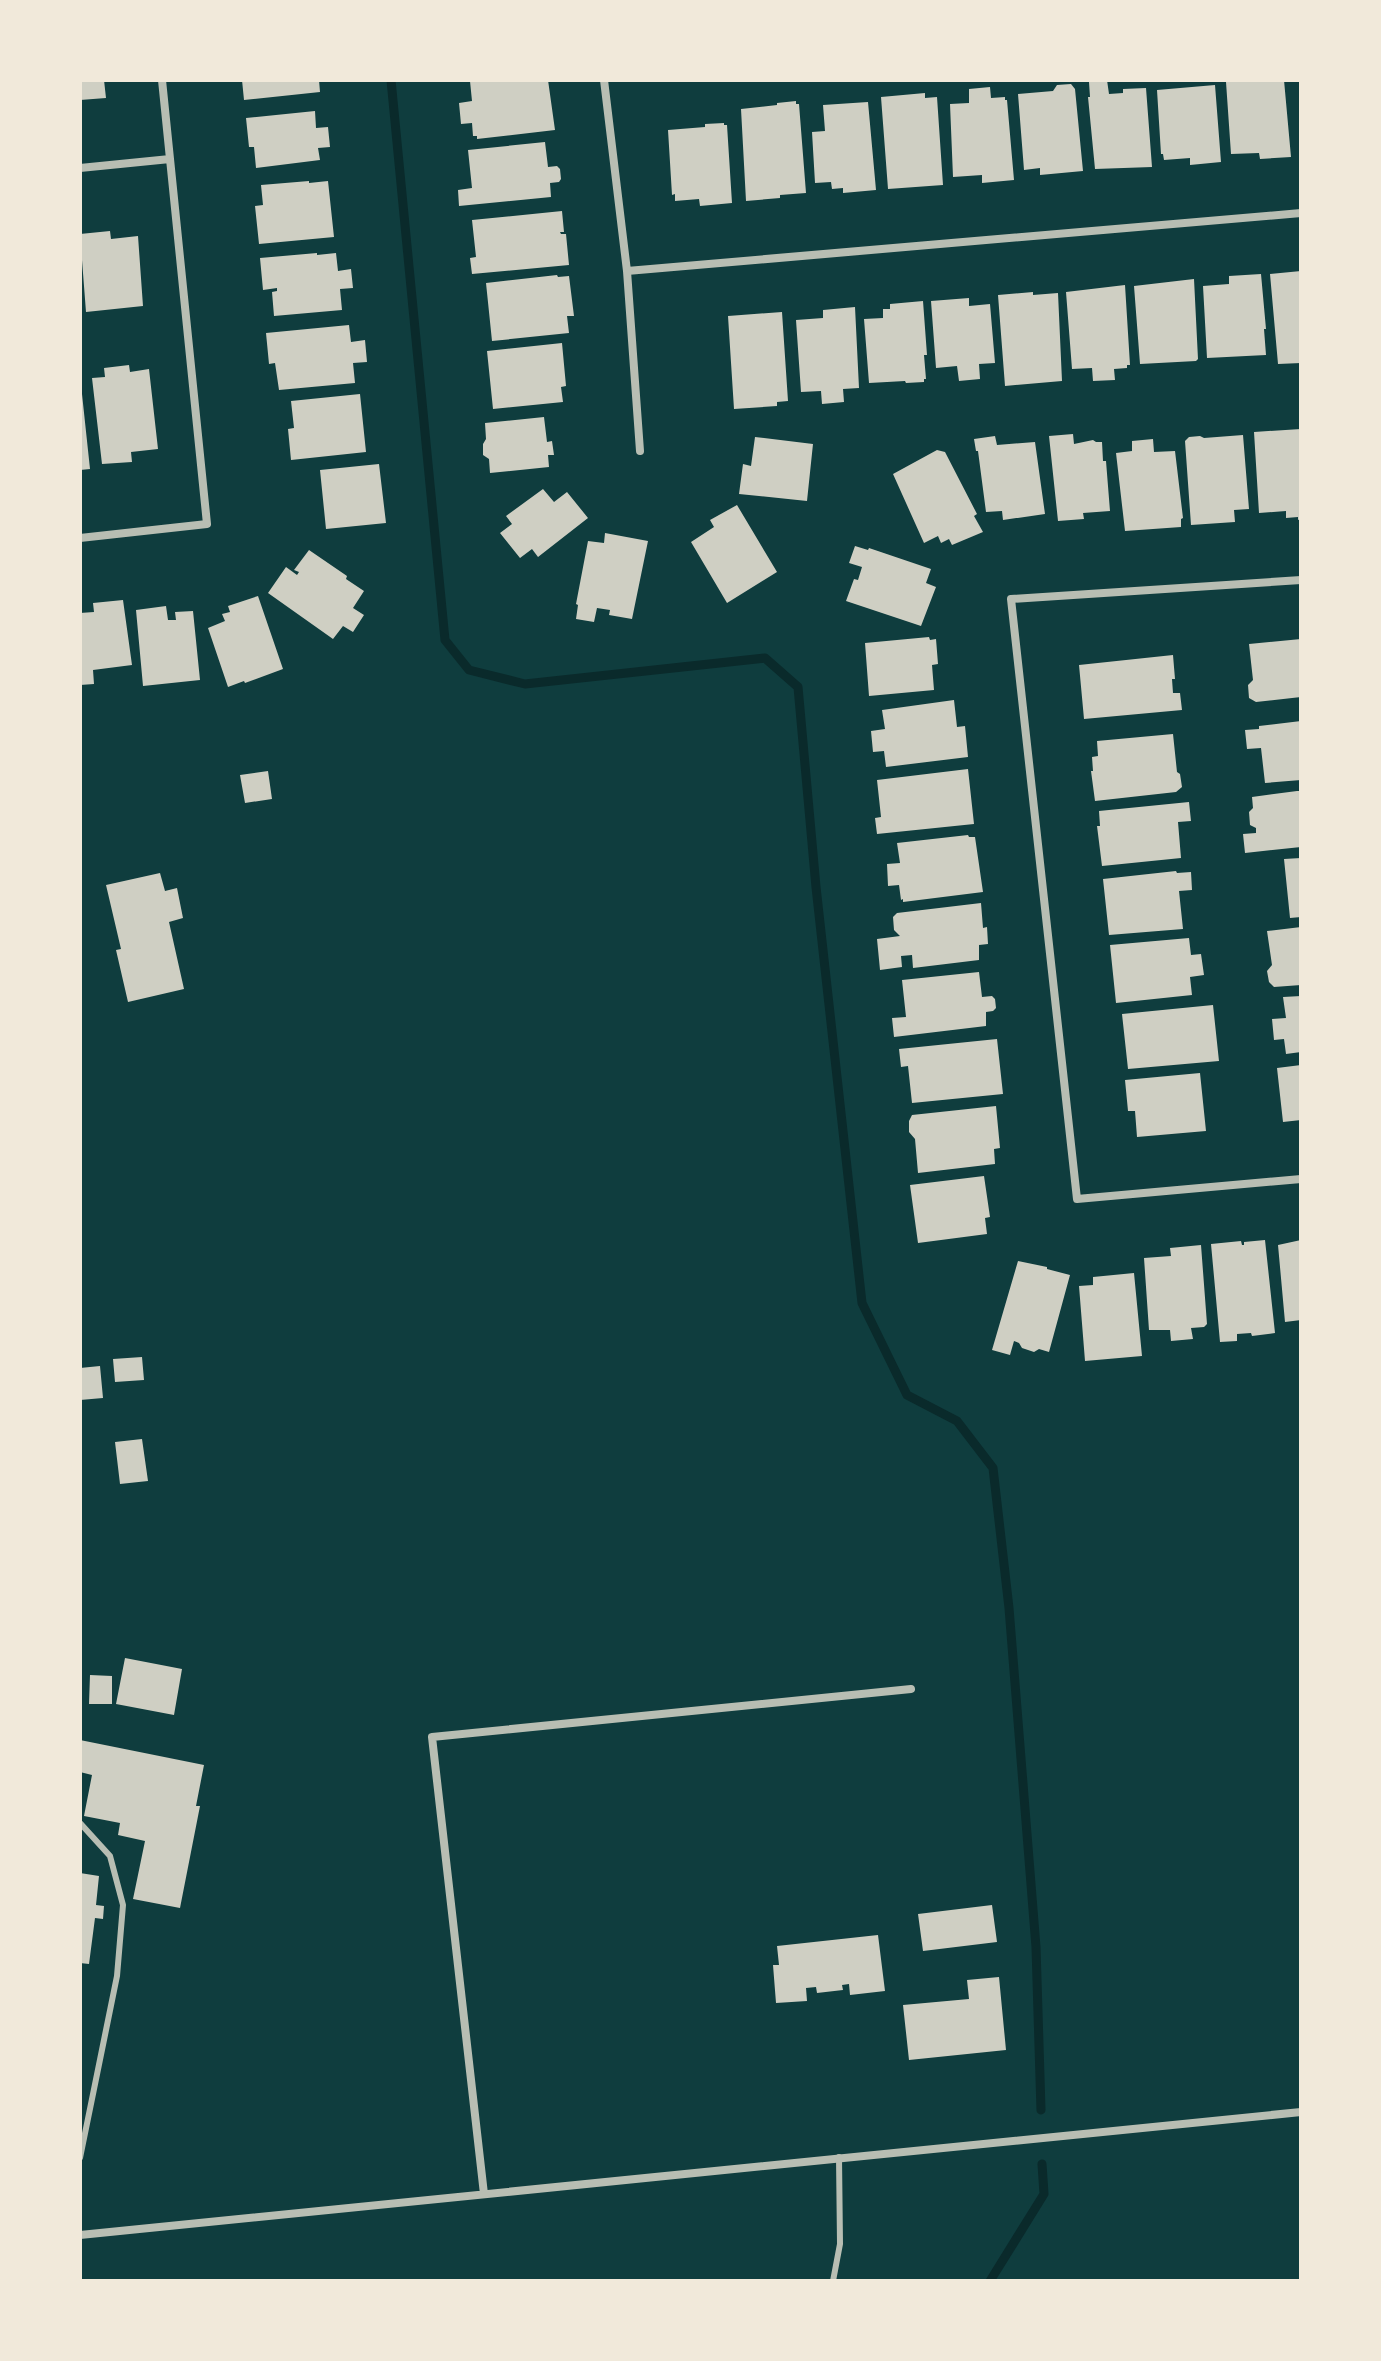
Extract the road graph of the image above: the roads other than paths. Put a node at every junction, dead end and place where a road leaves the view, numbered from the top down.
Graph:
1 (162, 80) edge
2 (604, 80) edge
3 (170, 159) junction
4 (80, 168) edge
5 (1301, 213) edge
6 (627, 271) junction
7 (640, 451) dead end
8 (80, 538) edge
9 (1301, 580) edge
10 (1301, 1179) edge
11 (911, 1689) dead end
12 (80, 1823) edge
13 (1301, 2112) edge
14 (839, 2157) junction
15 (80, 2158) edge
16 (484, 2194) junction
17 (80, 2235) edge
18 (833, 2281) edge

1 - 3 street
2 - 6 street
3 - 4 street
3 - 8 street
5 - 6 street
6 - 7 street
9 - 10 street
11 - 16 street
12 - 15 lane
13 - 14 street
14 - 16 street
14 - 18 lane
16 - 17 street

